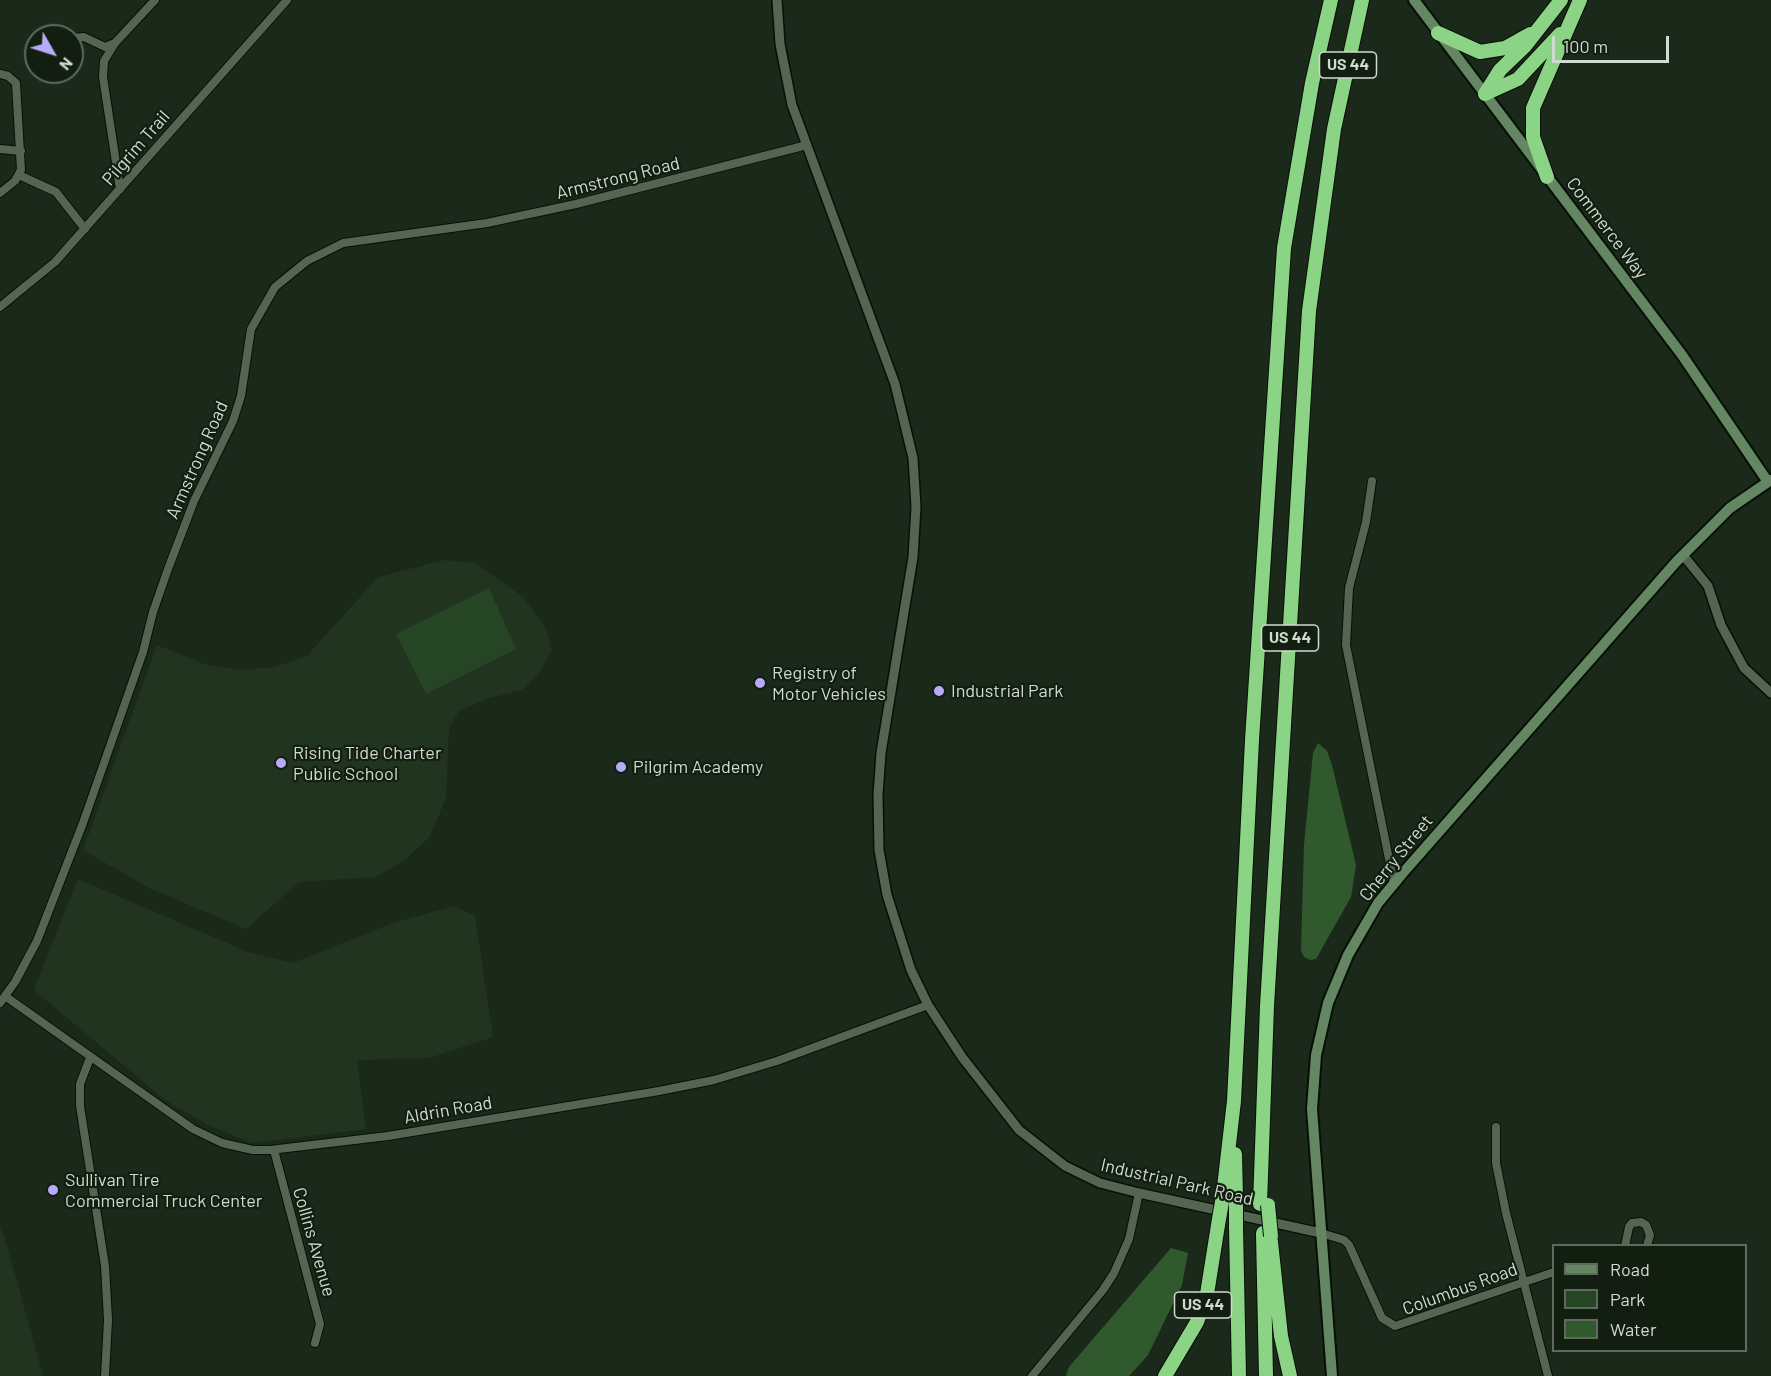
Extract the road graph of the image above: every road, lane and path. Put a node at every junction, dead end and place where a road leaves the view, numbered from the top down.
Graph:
1 (155, 0) edge
2 (287, 0) edge
3 (777, 0) edge
4 (1331, 0) edge
5 (1362, 0) edge
6 (1414, 0) edge
7 (1560, 0) edge
8 (1578, 6) edge
9 (1544, 24) junction
10 (1438, 33) junction
11 (84, 37) edge
12 (115, 43) junction
13 (0, 74) edge
14 (1485, 94) junction
15 (807, 145) junction
16 (0, 149) edge
17 (21, 151) junction
18 (19, 175) junction
19 (1547, 177) junction
20 (120, 189) junction
21 (0, 193) edge
22 (85, 229) junction
23 (0, 307) edge
24 (1372, 481) dead end
25 (1770, 481) edge
26 (1683, 555) junction
27 (1771, 693) edge
28 (1394, 884) junction
29 (3, 999) edge
30 (928, 1005) junction
31 (90, 1058) junction
32 (1496, 1127) dead end
33 (274, 1150) junction
34 (1138, 1193) junction
35 (1229, 1197) junction
36 (1321, 1233) junction
37 (1267, 1234) junction
38 (1625, 1244) edge
39 (1647, 1244) edge
40 (1552, 1273) edge
41 (1524, 1282) junction
42 (315, 1343) dead end
43 (105, 1376) edge
44 (1032, 1376) edge
45 (1165, 1376) edge
46 (1239, 1376) edge
47 (1266, 1376) edge
48 (1290, 1376) edge
49 (1332, 1376) edge
50 (1548, 1376) edge

1 - 12 street
2 - 20 street, Pilgrim Trail
3 - 15 street, Industrial Park Road
4 - 35 highway, US 44
5 - 37 highway, US 44, bridge
6 - 10 main road, Commerce Way
7 - 9 highway
8 - 14 highway
8 - 19 highway
9 - 10 highway
9 - 14 highway
10 - 14 main road, Commerce Way
11 - 12 street
12 - 20 street
13 - 17 street
14 - 19 main road, Commerce Way
15 - 29 street, Armstrong Road
15 - 30 street, Industrial Park Road
16 - 17 street
17 - 18 street
18 - 21 street
18 - 22 street
19 - 25 main road, Commerce Way
20 - 22 street, Pilgrim Trail
22 - 23 street, Pilgrim Trail
24 - 28 street
25 - 26 main road, Cherry Street
26 - 27 street
26 - 28 main road, Cherry Street
28 - 36 main road, Cherry Street
29 - 31 street, Aldrin Road
30 - 33 street, Aldrin Road
30 - 34 street, Industrial Park Road
31 - 33 street, Aldrin Road
31 - 43 street
32 - 41 street
33 - 42 street, Collins Avenue
34 - 36 street, Industrial Park Road
34 - 44 street
35 - 45 highway, US 44, bridge
35 - 46 highway, bridge
36 - 41 street, Columbus Road
36 - 49 main road, Cherry Street
37 - 47 highway
37 - 48 highway
38 - 39 street
40 - 41 street, Columbus Road
41 - 50 street

